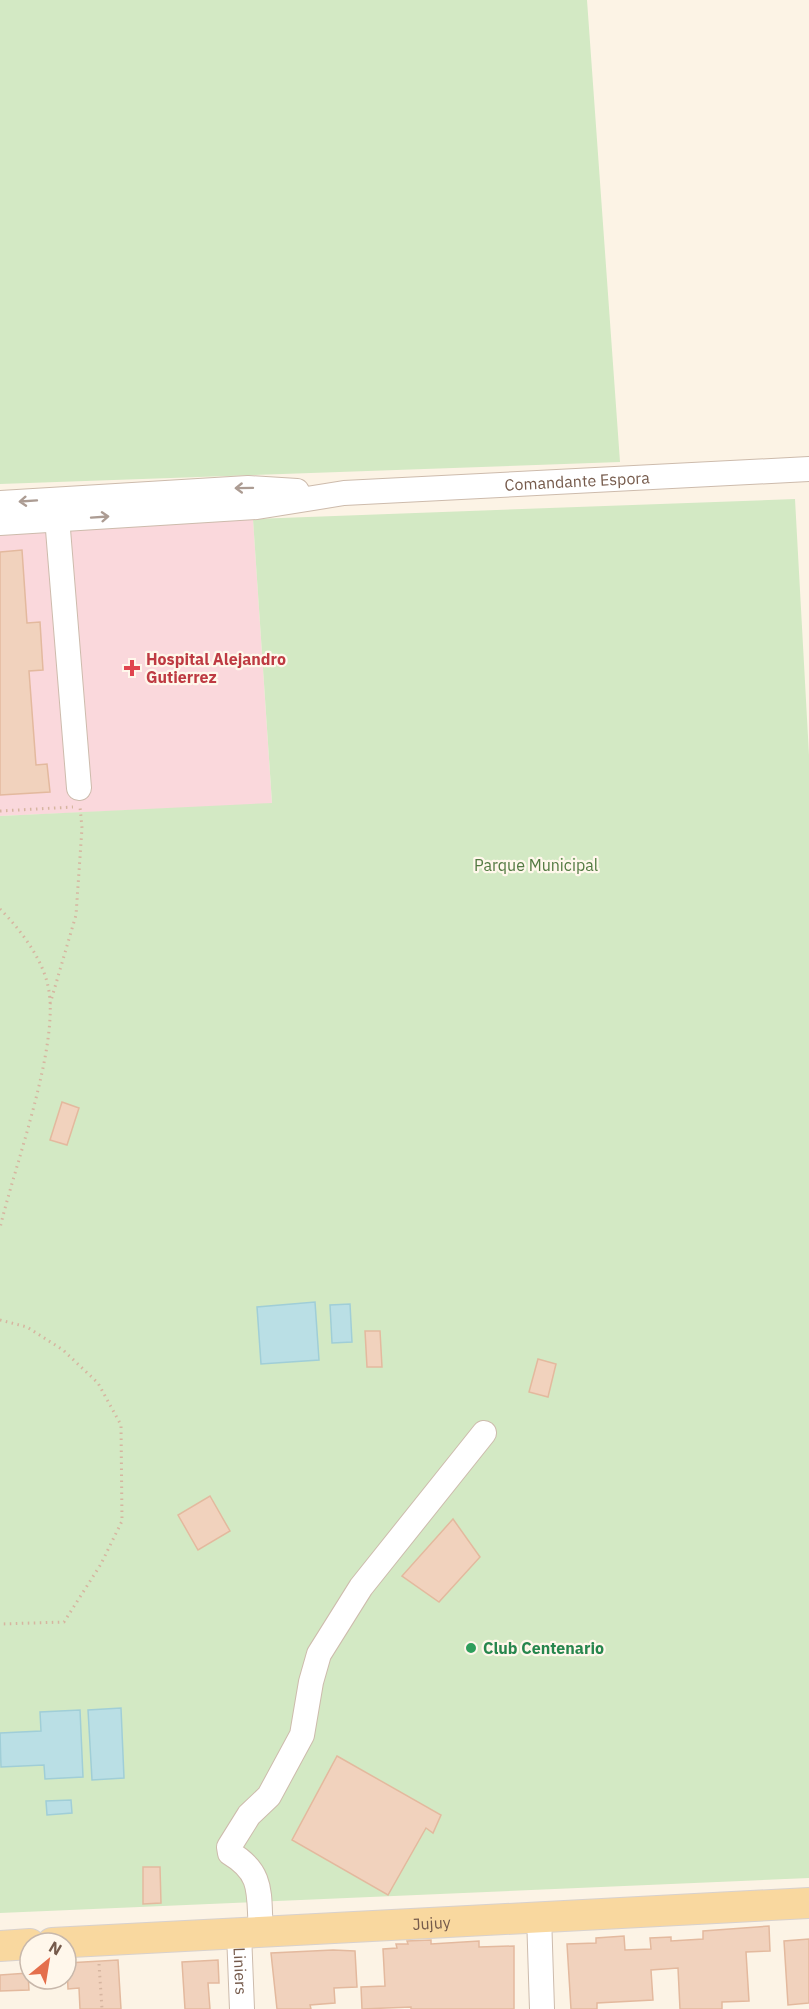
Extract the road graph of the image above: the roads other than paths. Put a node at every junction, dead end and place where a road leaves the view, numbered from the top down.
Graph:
1 (809, 469) edge
2 (0, 503) edge
3 (57, 510) junction
4 (0, 523) edge
5 (80, 798) road end
6 (484, 1433) dead end
7 (809, 1903) edge
8 (539, 1915) junction
9 (250, 1932) junction
10 (78, 1942) edge
11 (18, 1945) edge
12 (0, 1946) edge
13 (242, 2009) edge
14 (542, 2009) edge

1 - 3 street, Comandante Espora
3 -> 2 street, Comandante Espora
3 - 4 street, Comandante Espora
3 - 5 street
6 - 9 street, Liniers
7 - 8 main road, Jujuy
8 - 9 main road, Jujuy
8 - 14 street
9 - 10 main road, Jujuy
9 - 13 street, Liniers
11 - 12 main road

